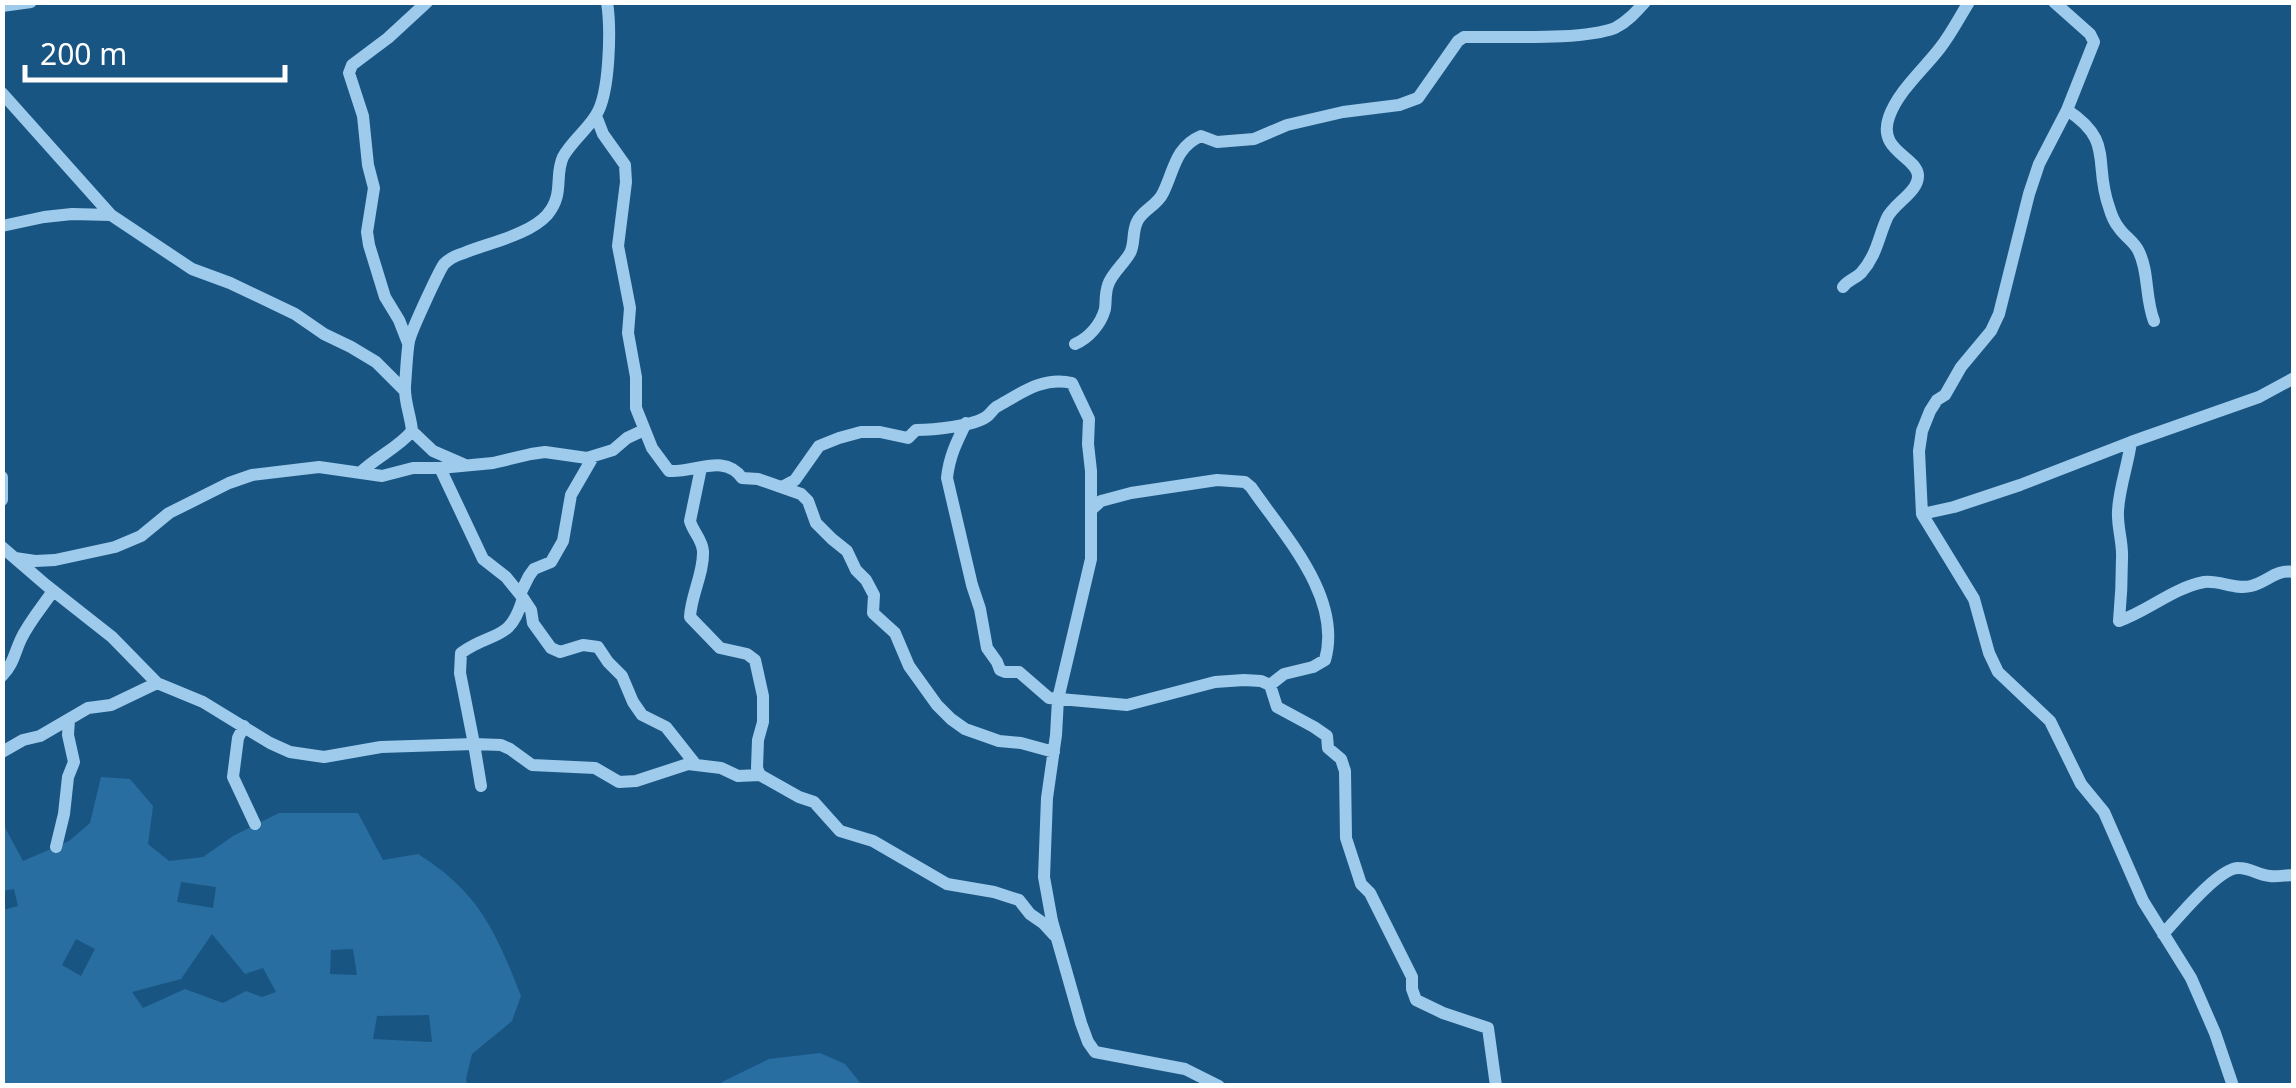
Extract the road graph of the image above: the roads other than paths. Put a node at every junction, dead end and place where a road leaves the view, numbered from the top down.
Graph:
1 (30, 2) edge
2 (428, 2) edge
3 (607, 2) edge
4 (1645, 2) edge
5 (1969, 2) edge
6 (2055, 3) edge
7 (2, 6) edge
8 (2, 93) edge
9 (2067, 110) junction
10 (596, 116) junction
11 (76, 178) junction
12 (72, 214) junction
13 (111, 215) junction
14 (2, 226) edge
15 (1843, 287) dead end
16 (2154, 321) dead end
17 (408, 344) junction
18 (1075, 344) dead end
19 (2294, 378) edge
20 (404, 390) junction
21 (966, 423) junction
22 (644, 430) junction
23 (412, 432) junction
24 (2131, 442) junction
25 (593, 457) junction
26 (467, 465) junction
27 (440, 468) junction
28 (702, 468) junction
29 (360, 472) junction
30 (2, 477) edge
31 (782, 487) junction
32 (2, 500) edge
33 (1092, 510) junction
34 (1922, 514) junction
35 (2, 548) edge
36 (8, 557) edge
37 (2294, 572) edge
38 (53, 591) junction
39 (521, 596) junction
40 (2, 676) edge
41 (157, 683) junction
42 (1270, 684) junction
43 (1058, 699) junction
44 (69, 719) junction
45 (244, 726) junction
46 (474, 744) junction
47 (2, 752) edge
48 (1054, 752) junction
49 (696, 765) junction
50 (760, 775) junction
51 (481, 786) dead end
52 (255, 824) dead end
53 (56, 847) dead end
54 (2294, 875) edge
55 (2163, 934) junction
56 (1058, 940) junction
57 (1218, 1086) edge
58 (1496, 1086) edge
59 (2233, 1086) edge

1 - 7 street
2 - 17 street
3 - 10 street
4 - 18 street
5 - 15 street
6 - 9 street
8 - 11 street
9 - 16 street
9 - 34 street
10 - 17 street
10 - 22 street
11 - 12 street
11 - 13 street
12 - 13 street
12 - 14 street
13 - 20 street
17 - 20 street
19 - 24 street
20 - 23 street
21 - 31 street
21 - 33 street
21 - 43 street
22 - 25 street
22 - 28 street
23 - 26 street
23 - 29 street
24 - 34 street
24 - 37 street
25 - 26 street
25 - 39 street
26 - 27 street
27 - 29 street
27 - 39 street
28 - 31 street
28 - 50 street
29 - 36 street
30 - 32 street
31 - 48 street
33 - 42 street
33 - 43 street
34 - 55 street
35 - 36 street
36 - 38 street
38 - 40 street
38 - 41 street
39 - 46 street
39 - 49 street
41 - 44 street
41 - 45 street
42 - 43 street
42 - 58 street
43 - 48 street
44 - 47 street
44 - 53 street
45 - 46 street
45 - 52 street
46 - 49 street
46 - 51 street
48 - 56 street
49 - 50 street
50 - 56 street
54 - 55 street
55 - 59 street
56 - 57 street

